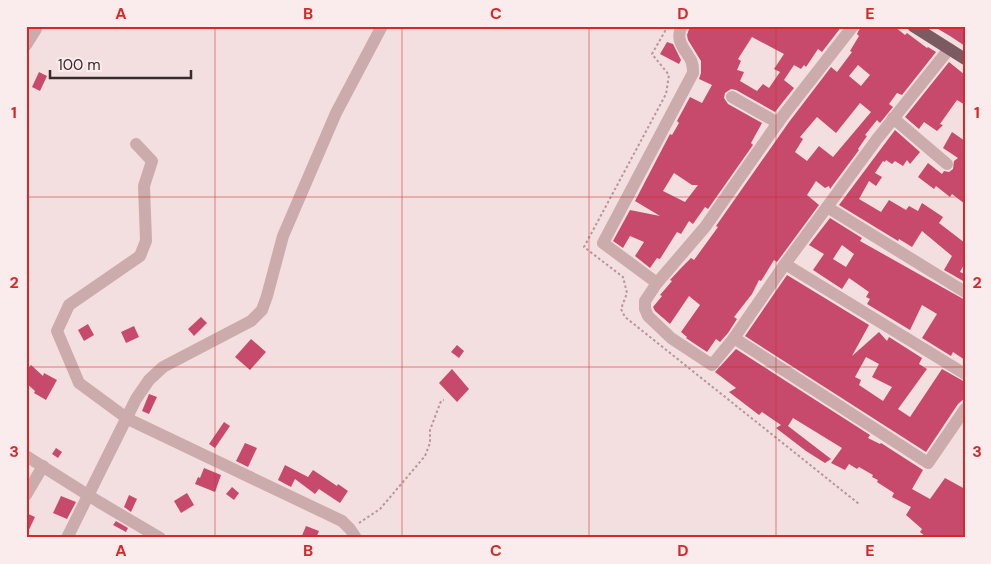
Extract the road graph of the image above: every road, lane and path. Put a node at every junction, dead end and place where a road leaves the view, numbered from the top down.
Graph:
1 (382, 26) edge
2 (668, 26) edge
3 (682, 26) edge
4 (853, 26) edge
5 (912, 26) edge
6 (36, 29) dead end
7 (26, 45) edge
8 (949, 49) junction
9 (965, 59) edge
10 (732, 97) dead end
11 (893, 118) junction
12 (778, 123) junction
13 (136, 144) dead end
14 (946, 164) dead end
15 (827, 207) junction
16 (785, 264) junction
17 (657, 283) junction
18 (965, 292) edge
19 (734, 338) junction
20 (965, 374) edge
21 (444, 400) dead end
22 (965, 409) edge
23 (128, 419) junction
24 (26, 456) edge
25 (42, 466) junction
26 (26, 495) edge
27 (89, 496) junction
28 (859, 504) dead end
29 (353, 533) edge
30 (67, 538) edge
31 (160, 538) edge

1 - 23 street
2 - 28 path
3 - 17 street
4 - 12 street
5 - 8 main road
6 - 7 street
8 - 9 main road
8 - 11 street
10 - 12 street
11 - 14 street
11 - 15 street
12 - 17 street
13 - 23 street
15 - 16 street
15 - 18 street
16 - 19 street
16 - 20 street
17 - 19 street
19 - 22 street
21 - 29 path
23 - 27 street
23 - 29 street
24 - 25 street
25 - 26 street
25 - 27 street
27 - 30 street
27 - 31 street

